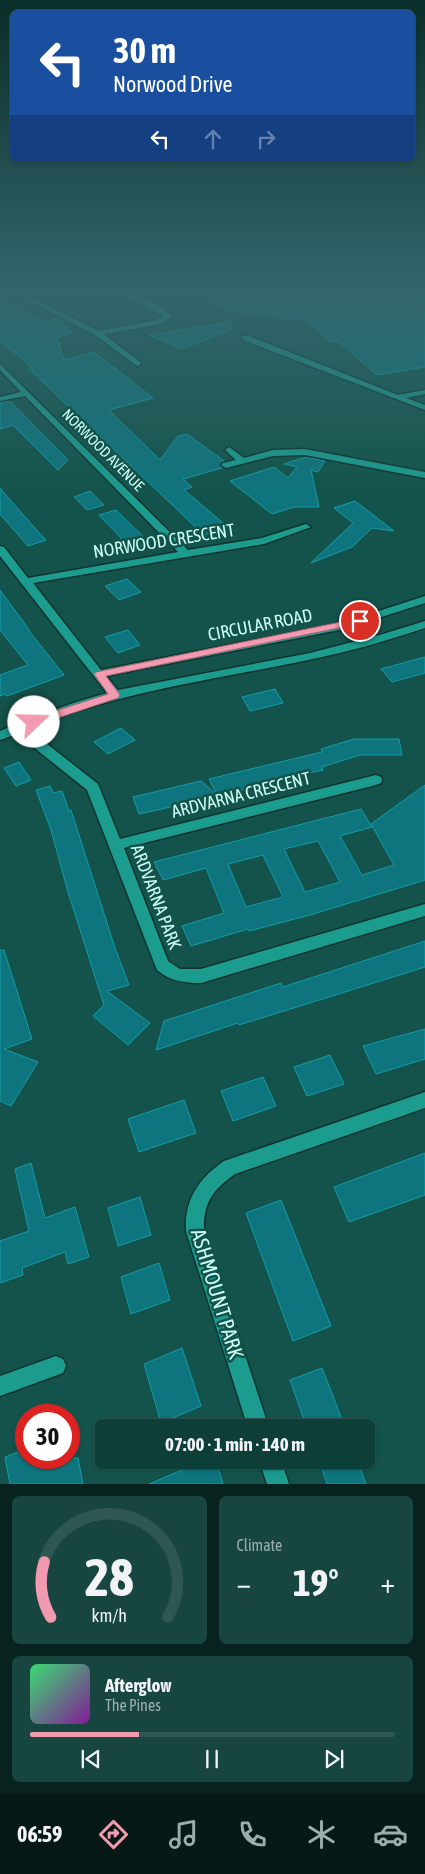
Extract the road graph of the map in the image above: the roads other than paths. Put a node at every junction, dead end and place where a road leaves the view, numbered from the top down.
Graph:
1 (133, 361) edge
2 (306, 361) edge
3 (136, 364) dead end
4 (0, 366) edge
5 (26, 392) junction
6 (425, 392) edge
7 (398, 397) junction
8 (0, 399) edge
9 (425, 408) edge
10 (229, 450) dead end
11 (242, 460) junction
12 (226, 465) dead end
13 (425, 475) edge
14 (306, 527) dead end
15 (0, 549) edge
16 (186, 554) junction
17 (26, 582) junction
18 (425, 599) edge
19 (425, 624) edge
20 (100, 674) junction
21 (115, 695) junction
22 (18, 728) junction
23 (0, 736) edge
24 (376, 780) dead end
25 (116, 845) junction
26 (425, 910) edge
27 (425, 1100) edge
28 (56, 1366) dead end
29 (0, 1386) edge
30 (256, 1419) edge
31 (273, 1469) edge
32 (278, 1484) edge

1 - 3 street
2 - 7 street
4 - 5 street, NORWOOD AVENUE
5 - 8 street
5 - 16 street, NORWOOD AVENUE
6 - 7 street
7 - 9 street
10 - 11 street
11 - 12 street
11 - 13 street
14 - 16 street, NORWOOD CRESCENT
15 - 17 street
16 - 17 street, NORWOOD CRESCENT
17 - 20 street
18 - 20 street, CIRCULAR ROAD
19 - 21 street
20 - 21 street
21 - 22 street
22 - 23 street
22 - 25 street, ARDVARNA PARK
24 - 25 street, ARDVARNA CRESCENT
25 - 26 street, ARDVARNA PARK
27 - 30 street, ASHMOUNT PARK
28 - 29 street
31 - 32 street

